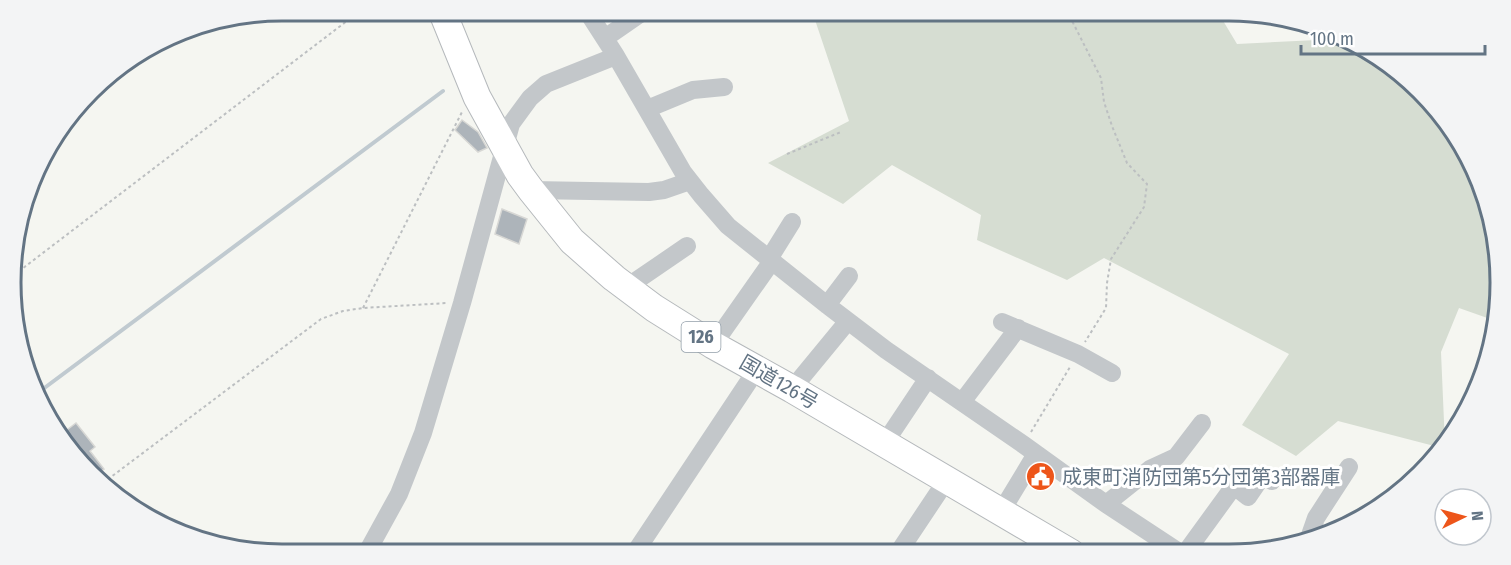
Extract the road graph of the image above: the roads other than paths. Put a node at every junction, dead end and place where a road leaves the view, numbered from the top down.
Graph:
1 (446, 21) edge
2 (594, 21) edge
3 (628, 21) edge
4 (604, 38) junction
5 (616, 56) junction
6 (724, 87) dead end
7 (647, 109) junction
8 (504, 147) junction
9 (690, 181) junction
10 (531, 190) junction
11 (792, 222) dead end
12 (687, 246) dead end
13 (770, 260) junction
14 (849, 276) dead end
15 (627, 287) junction
16 (827, 305) junction
17 (848, 321) junction
18 (713, 345) junction
19 (757, 369) junction
20 (1112, 373) dead end
21 (928, 378) junction
22 (792, 389) junction
23 (962, 402) junction
24 (1202, 423) dead end
25 (884, 444) junction
26 (1030, 449) junction
27 (1348, 466) dead end
28 (946, 481) junction
29 (1272, 481) dead end
30 (1106, 504) junction
31 (1001, 512) junction
32 (1312, 530) edge
33 (372, 544) edge
34 (641, 544) edge
35 (904, 544) edge
36 (1056, 544) edge
37 (1167, 544) edge
38 (1192, 544) edge

1 - 8 highway, 国道126号 / 126
2 - 4 street
3 - 4 street
4 - 5 street
5 - 7 street
5 - 8 street
6 - 7 street
7 - 9 street
8 - 10 highway, 国道126号 / 126
8 - 33 street
9 - 10 street
9 - 13 street
10 - 15 highway, 国道126号 / 126
11 - 13 street
12 - 15 street
13 - 16 street
13 - 18 street
14 - 16 street
15 - 18 highway, 国道126号 / 126
16 - 17 street
17 - 21 street
17 - 22 street
18 - 19 highway, 国道126号 / 126
19 - 22 highway, 国道126号 / 126
19 - 34 street
20 - 23 street
21 - 23 street
21 - 25 street
22 - 25 highway, 国道126号 / 126
23 - 26 street
24 - 30 street
25 - 28 highway, 国道126号 / 126
26 - 30 street
26 - 31 street
27 - 32 street
28 - 31 highway, 国道126号 / 126
28 - 35 street
29 - 38 street
30 - 37 street
31 - 36 highway, 国道126号 / 126

